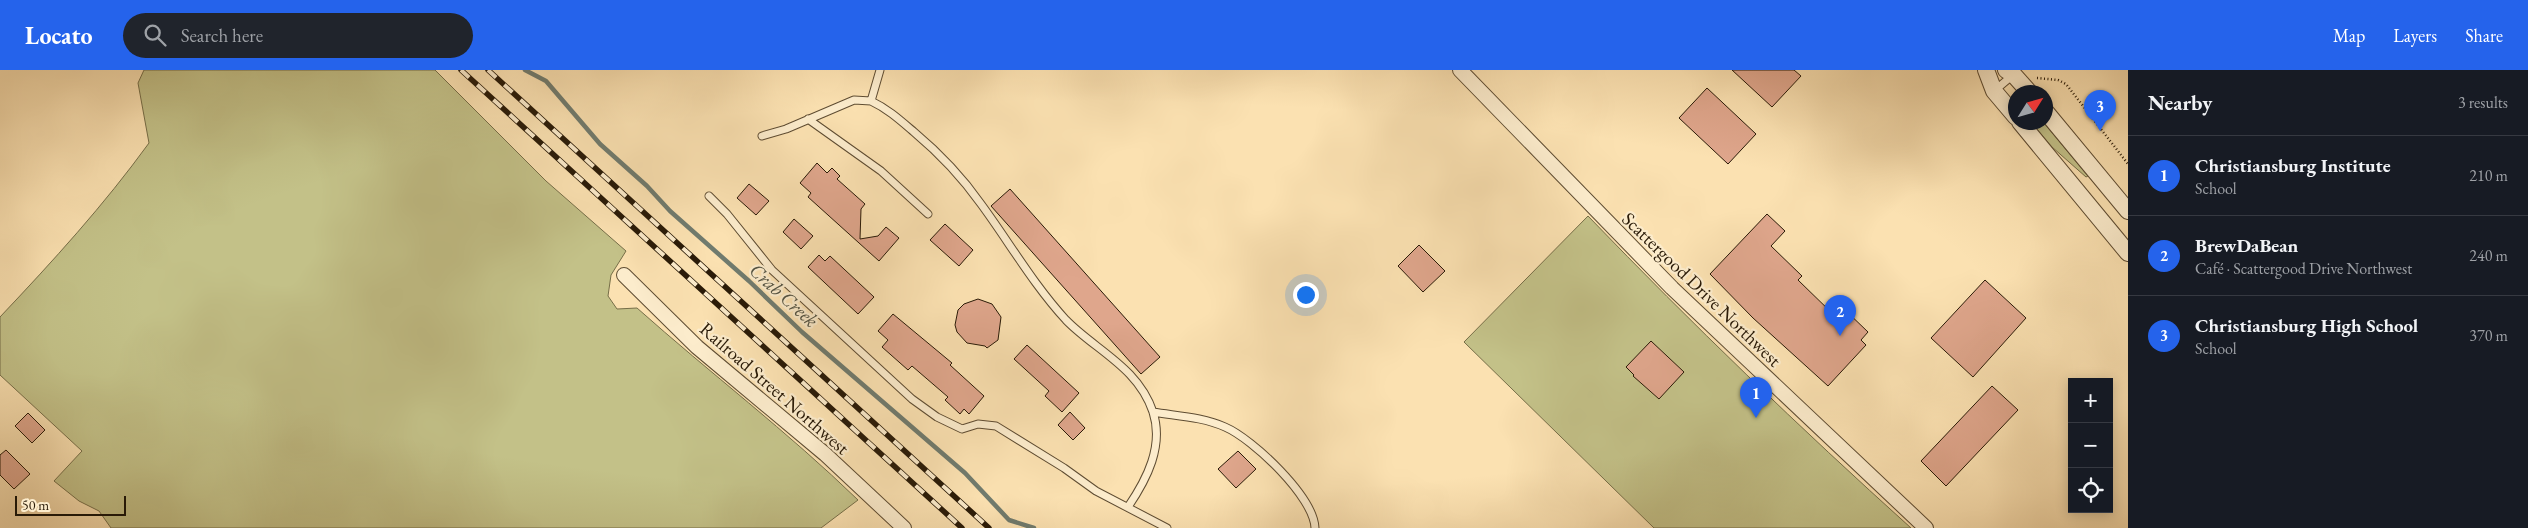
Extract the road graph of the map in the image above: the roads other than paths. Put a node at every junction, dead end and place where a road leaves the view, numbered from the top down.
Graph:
1 (880, 70) edge
2 (1460, 70) edge
3 (1986, 70) edge
4 (2013, 71) edge
5 (2024, 85) edge
6 (1994, 91) junction
7 (871, 101) junction
8 (2008, 108) edge
9 (808, 119) junction
10 (2053, 120) edge
11 (2027, 130) edge
12 (762, 136) dead end
13 (709, 196) dead end
14 (2128, 211) edge
15 (928, 214) dead end
16 (2128, 252) edge
17 (624, 275) dead end
18 (1153, 412) junction
19 (1128, 507) junction
20 (904, 528) edge
21 (1166, 528) edge
22 (1315, 528) edge
23 (1926, 528) edge

1 - 7 lane
2 - 23 street, Scattergood Drive Northwest
3 - 6 street
4 - 5 street
4 - 6 lane
6 - 8 street
7 - 9 lane
7 - 18 lane
9 - 12 lane
9 - 15 lane
10 - 14 street
11 - 16 street
13 - 19 lane
17 - 20 street, Railroad Street Northwest
18 - 19 lane
18 - 22 lane
19 - 21 lane

